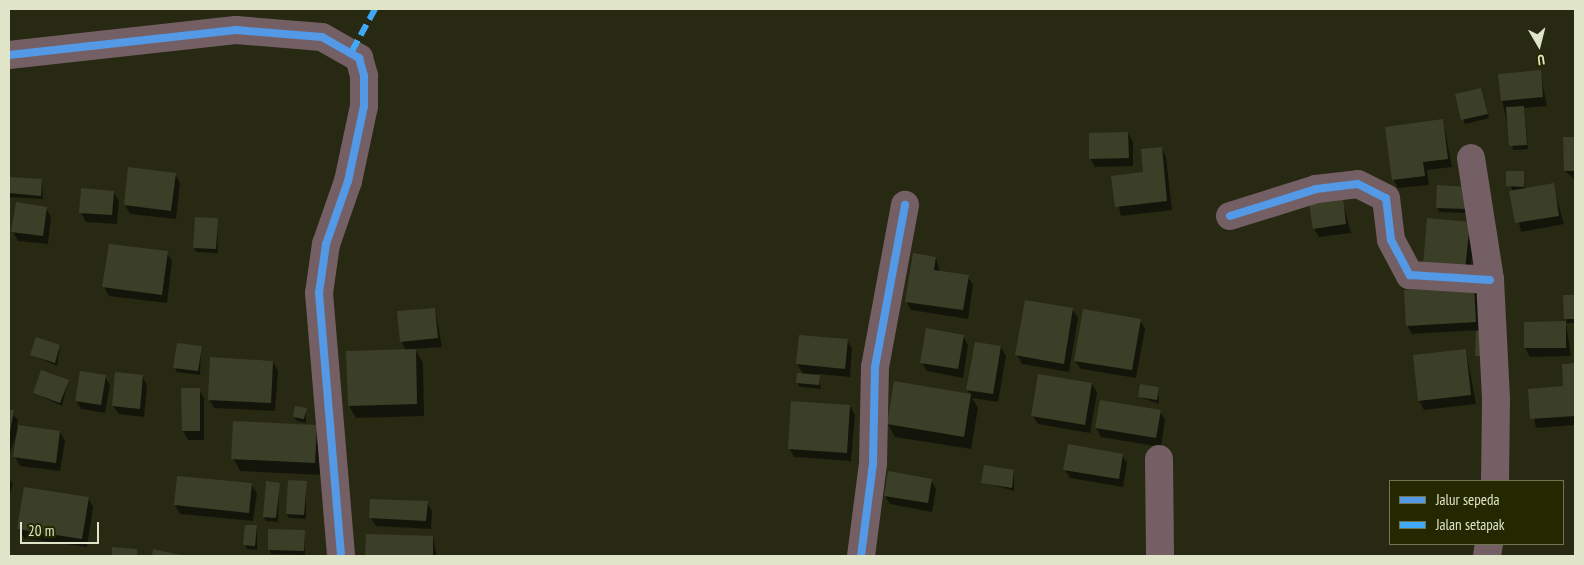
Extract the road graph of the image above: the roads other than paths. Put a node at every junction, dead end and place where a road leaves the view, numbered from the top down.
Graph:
1 (9, 55) edge
2 (1471, 158) dead end
3 (905, 206) dead end
4 (1230, 216) dead end
5 (1490, 280) junction
6 (1159, 459) dead end
7 (1495, 480) edge
8 (341, 556) edge
9 (861, 556) edge
10 (1160, 556) edge

1 - 8 street
2 - 5 street
3 - 9 street
4 - 5 street
5 - 7 street
6 - 10 street

